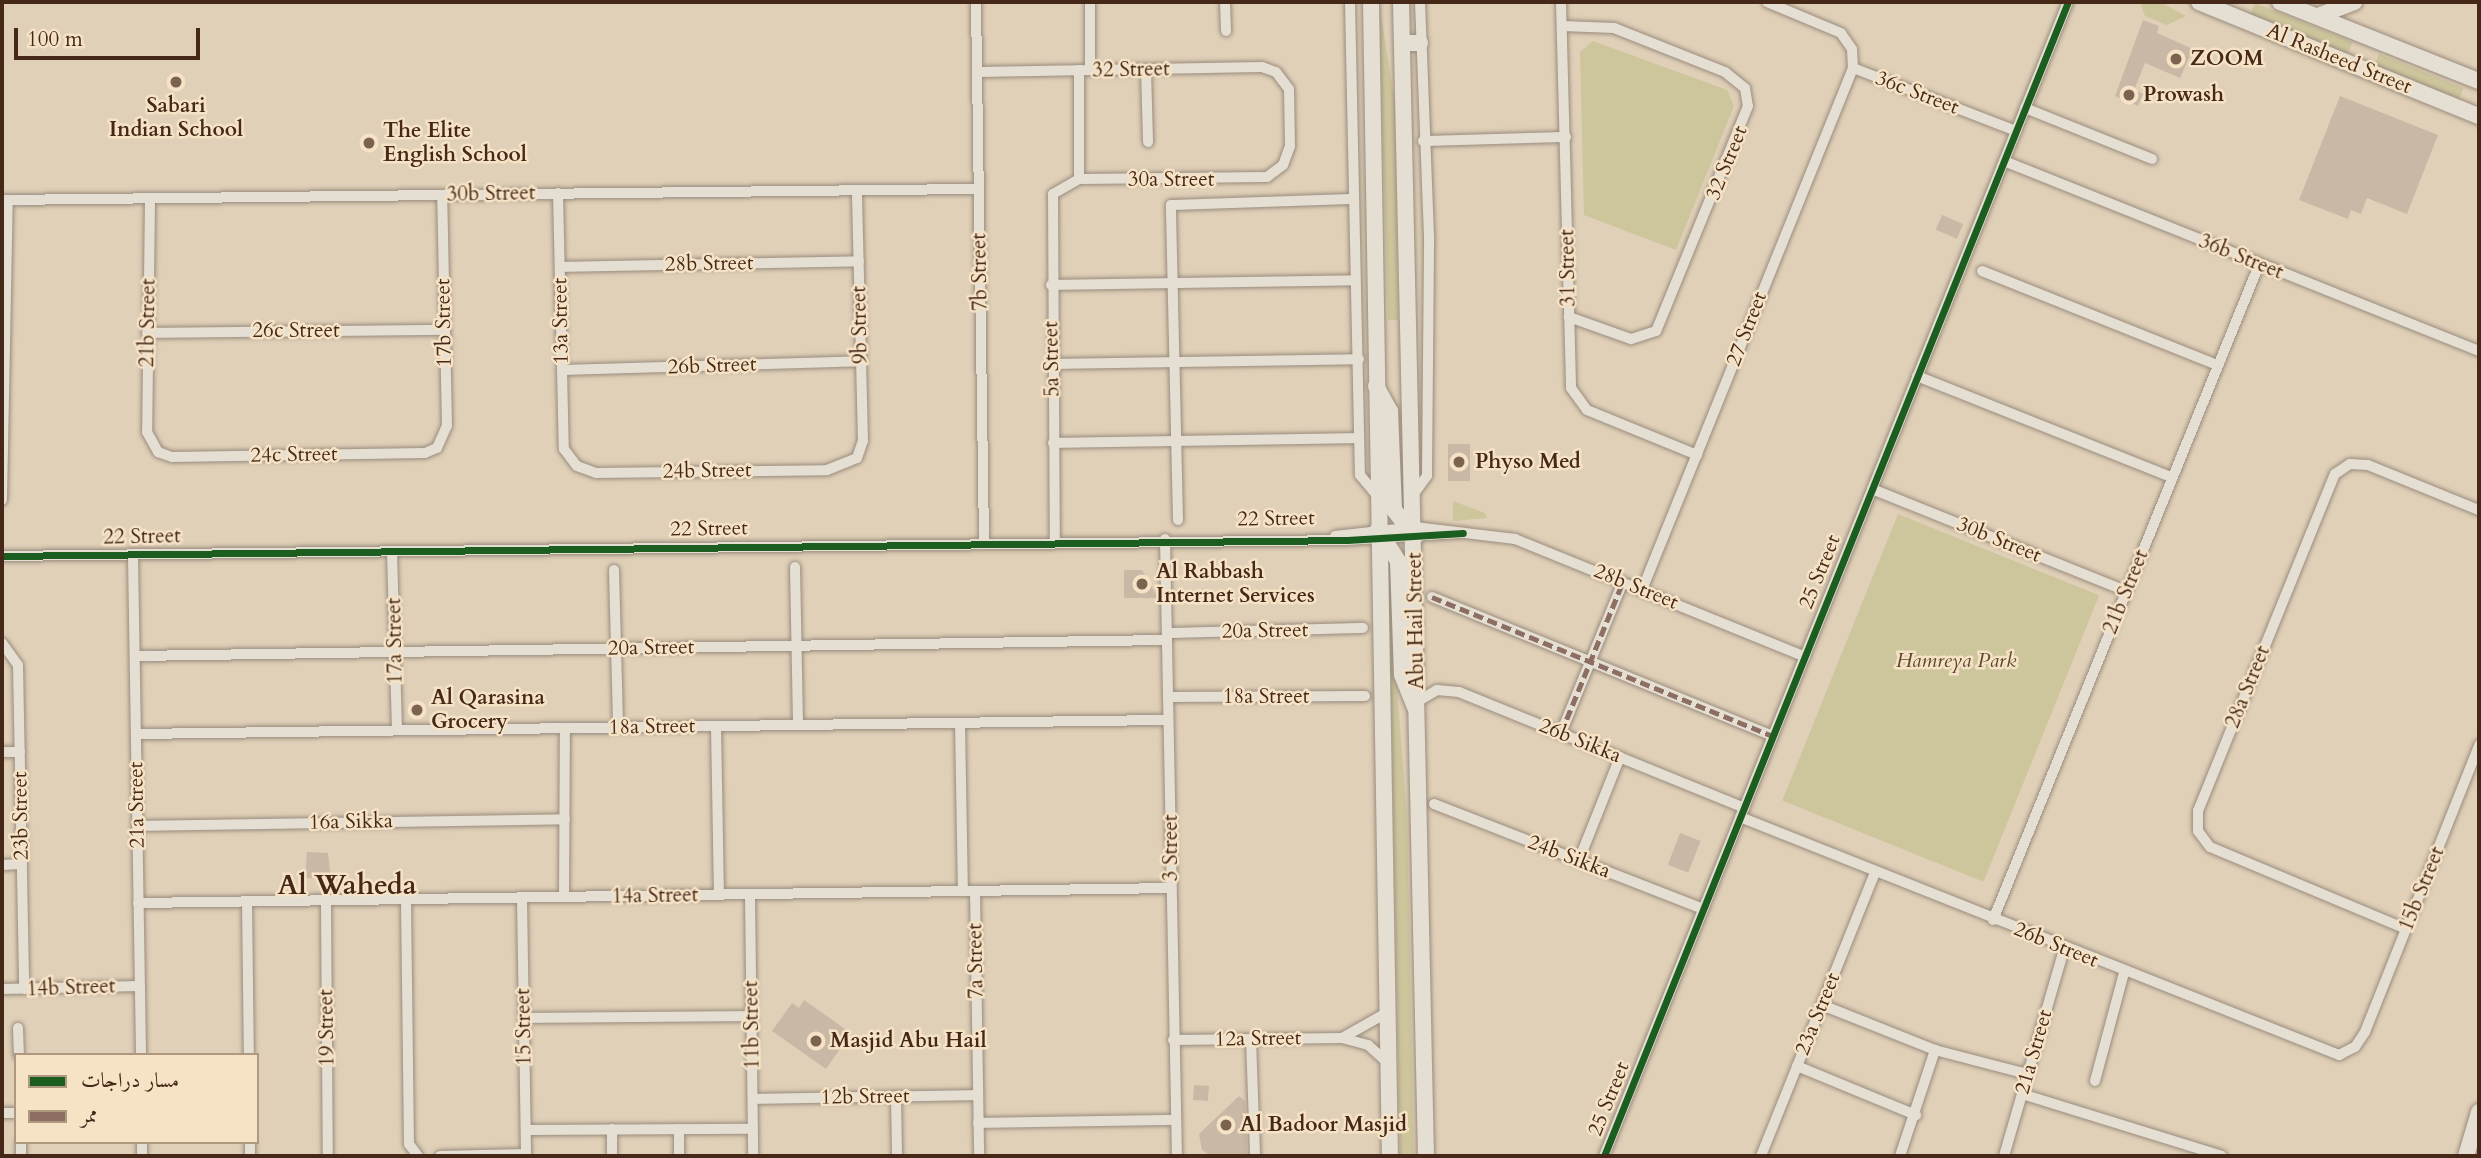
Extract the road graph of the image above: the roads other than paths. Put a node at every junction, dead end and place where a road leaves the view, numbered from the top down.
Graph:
1 (976, 2) edge
2 (1090, 2) edge
3 (1225, 2) edge
4 (1350, 2) edge
5 (1371, 2) edge
6 (1401, 2) edge
7 (1420, 2) edge
8 (1561, 2) edge
9 (1767, 2) edge
10 (2068, 2) edge
11 (2199, 2) edge
12 (2280, 2) edge
13 (2354, 2) edge
14 (2316, 16) junction
15 (1563, 26) junction
16 (1226, 31) dead end
17 (1402, 43) junction
18 (1420, 43) junction
19 (1853, 68) junction
20 (1146, 69) junction
21 (1084, 70) junction
22 (978, 72) junction
23 (2479, 81) edge
24 (2025, 108) junction
25 (2479, 116) edge
26 (2016, 131) junction
27 (1566, 137) junction
28 (1423, 141) junction
29 (1148, 142) dead end
30 (2151, 159) dead end
31 (2004, 161) junction
32 (1276, 172) joint
33 (1079, 180) junction
34 (1065, 183) joint
35 (979, 189) junction
36 (857, 190) junction
37 (558, 194) junction
38 (442, 195) junction
39 (150, 199) junction
40 (1353, 199) junction
41 (5, 200) edge
42 (859, 261) junction
43 (2259, 265) junction
44 (560, 267) junction
45 (1982, 271) dead end
46 (1355, 280) junction
47 (1173, 283) junction
48 (1051, 285) junction
49 (1569, 317) junction
50 (445, 330) junction
51 (147, 333) junction
52 (2479, 351) edge
53 (1359, 359) junction
54 (861, 361) junction
55 (1174, 362) junction
56 (1052, 364) junction
57 (2217, 365) junction
58 (562, 370) junction
59 (1917, 376) junction
60 (1376, 386) junction
61 (1359, 438) junction
62 (1176, 441) junction
63 (1054, 443) junction
64 (152, 447) joint
65 (437, 448) joint
66 (564, 449) joint
67 (1697, 455) junction
68 (857, 458) joint
69 (2171, 477) junction
70 (1872, 489) junction
71 (1377, 495) junction
72 (1413, 495) junction
73 (2, 500) edge
74 (2479, 510) edge
75 (1178, 520) dead end
76 (1410, 526) junction
77 (1381, 536) junction
78 (1165, 539) junction
79 (1055, 541) junction
80 (984, 543) junction
81 (393, 551) junction
82 (133, 555) junction
83 (2, 556) edge
84 (795, 567) dead end
85 (614, 570) dead end
86 (1623, 582) junction
87 (1642, 590) junction
88 (2126, 591) junction
89 (1432, 597) dead end
90 (1363, 628) dead end
91 (1167, 636) junction
92 (4, 644) edge
93 (796, 645) junction
94 (617, 649) junction
95 (395, 653) junction
96 (135, 656) junction
97 (1805, 657) junction
98 (1590, 661) junction
99 (1364, 696) dead end
100 (1168, 698) junction
101 (1417, 706) junction
102 (1168, 720) junction
103 (960, 723) junction
104 (798, 725) junction
105 (716, 726) junction
106 (618, 727) junction
107 (565, 728) junction
108 (397, 730) junction
109 (1561, 733) junction
110 (136, 734) junction
111 (1773, 736) junction
112 (2479, 745) edge
113 (2, 752) edge
114 (20, 752) junction
115 (1620, 757) junction
116 (1434, 804) dead end
117 (1742, 813) junction
118 (565, 819) junction
119 (137, 826) junction
120 (1578, 860) junction
121 (22, 864) junction
122 (2, 865) edge
123 (1875, 872) junction
124 (1171, 888) junction
125 (969, 891) junction
126 (750, 894) junction
127 (719, 895) junction
128 (564, 897) junction
129 (522, 898) junction
130 (406, 900) junction
131 (326, 901) junction
132 (247, 902) junction
133 (138, 903) junction
134 (1703, 909) junction
135 (1993, 920) junction
136 (2406, 929) junction
137 (2064, 949) junction
138 (2124, 973) junction
139 (140, 986) junction
140 (2, 989) edge
141 (24, 989) junction
142 (1822, 1004) junction
143 (1388, 1012) junction
144 (751, 1016) junction
145 (524, 1018) junction
146 (18, 1028) dead end
147 (2365, 1032) joint
148 (1342, 1038) junction
149 (1251, 1039) junction
150 (1174, 1040) junction
151 (1935, 1050) junction
152 (19, 1053) edge
153 (141, 1053) edge
154 (249, 1053) edge
155 (1388, 1063) junction
156 (1797, 1066) junction
157 (2027, 1074) junction
158 (2095, 1081) dead end
159 (2022, 1094) junction
160 (978, 1095) junction
161 (896, 1096) junction
162 (753, 1099) junction
163 (2479, 1112) edge
164 (1916, 1115) junction
165 (1176, 1120) junction
166 (978, 1123) junction
167 (612, 1129) junction
168 (679, 1129) junction
169 (753, 1129) junction
170 (526, 1130) junction
171 (526, 1155) edge
172 (328, 1156) edge
173 (418, 1156) edge
174 (440, 1156) edge
175 (612, 1156) edge
176 (679, 1156) edge
177 (754, 1156) edge
178 (897, 1156) edge
179 (979, 1156) edge
180 (1177, 1156) edge
181 (1255, 1156) edge
182 (1390, 1156) edge
183 (1426, 1156) edge
184 (1604, 1156) edge
185 (1761, 1156) edge
186 (1899, 1156) edge
187 (2004, 1156) edge
188 (2222, 1156) edge
189 (2466, 1156) edge

1 - 22 street, 7b Street
2 - 21 street
3 - 16 street
4 - 40 street
5 - 60 main road, Abu Hail Street
6 - 17 main road, Abu Hail Street
7 - 18 street
8 - 15 street, 31 Street
9 - 19 street, 36c Street
10 - 24 street, 25 Street
11 - 25 main road, Al Rasheed Street
12 - 14 main road, Al Rasheed Street
13 - 14 main road
14 - 23 main road, Al Rasheed Street
15 - 27 street, 31 Street
15 - 49 street, 32 Street
17 - 18 main road
17 - 72 main road, Abu Hail Street
18 - 28 street
19 - 26 street, 36c Street
19 - 67 street, 27 Street
20 - 21 street, 32 Street
20 - 29 street
20 - 32 street, 32 Street
21 - 22 street, 32 Street
21 - 33 street
22 - 35 street, 7b Street
24 - 26 street, 25 Street
24 - 30 street
26 - 31 street, 25 Street
27 - 28 street
27 - 49 street, 31 Street
28 - 72 street
31 - 43 street, 36b Street
31 - 59 street, 25 Street
32 - 33 street, 30a Street
33 - 34 street, 30a Street
34 - 48 street, 5a Street
35 - 36 street, 30b Street
35 - 80 street, 7b Street
36 - 37 street, 30b Street
36 - 42 street, 9b Street
37 - 38 street, 30b Street
37 - 44 street, 13a Street
38 - 39 street, 30b Street
38 - 50 street, 17b Street
39 - 41 street, 30b Street
39 - 51 street, 21b Street
40 - 46 street
40 - 47 street
41 - 73 street
42 - 44 street, 28b Street
42 - 54 street, 9b Street
43 - 52 street, 36b Street
43 - 57 street, 21b Street
44 - 58 street, 13a Street
45 - 57 street
46 - 47 street
46 - 53 street
47 - 48 street
47 - 55 street
48 - 56 street, 5a Street
49 - 67 street, 31 Street
50 - 51 street, 26c Street
50 - 65 street, 17b Street
51 - 64 street, 21b Street
53 - 55 street
53 - 61 street
54 - 58 street, 26b Street
54 - 68 street, 9b Street
55 - 56 street
55 - 62 street
56 - 63 street, 5a Street
57 - 69 street, 21b Street
58 - 66 street, 13a Street
59 - 69 street
59 - 70 street, 25 Street
60 - 71 main road, Abu Hail Street
60 - 76 main road
61 - 62 street
61 - 71 street
62 - 63 street
62 - 75 street
63 - 79 street, 5a Street
64 - 65 street, 24c Street
66 - 68 street, 24b Street
67 - 87 street, 27 Street
69 - 88 street, 21b Street
70 - 88 street, 30b Street
70 - 97 street, 25 Street
71 - 77 main road, Abu Hail Street
72 - 76 main road, Abu Hail Street
74 - 136 street, 28a Street
76 - 77 street, 22 Street
76 - 86 street, 28b Street
76 - 101 main road, Abu Hail Street
77 - 78 street, 22 Street
77 - 101 main road
77 - 143 main road, Abu Hail Street
78 - 79 street, 22 Street
78 - 91 street, 3 Street
79 - 80 street, 22 Street
80 - 81 street, 22 Street
81 - 82 street, 22 Street
81 - 95 street, 17a Street
82 - 83 street, 22 Street
82 - 96 street, 21a Street
84 - 93 street
85 - 94 street
86 - 87 street, 28b Street
86 - 98 street
87 - 97 street, 28b Street
88 - 135 street, 21b Street
89 - 98 street
90 - 91 street, 20a Street
91 - 93 street, 20a Street
91 - 100 street, 3 Street
92 - 114 street, 23b Street
93 - 94 street, 20a Street
93 - 104 street
94 - 95 street, 20a Street
94 - 106 street
95 - 96 street, 20a Street
95 - 108 street, 17a Street
96 - 110 street, 21a Street
97 - 111 street, 25 Street
98 - 109 street
98 - 111 street
99 - 100 street, 18a Street
100 - 102 street, 3 Street
101 - 109 street, 26b Sikka
101 - 183 main road, Abu Hail Street
102 - 103 street, 18a Street
102 - 124 street, 3 Street
103 - 104 street, 18a Street
103 - 125 street, 7a Street
104 - 105 street, 18a Street
105 - 106 street, 18a Street
105 - 127 street
106 - 107 street, 18a Street
107 - 108 street, 18a Street
107 - 118 street
108 - 110 street, 18a Street
109 - 115 street, 26b Sikka
110 - 119 street, 21a Street
111 - 117 street, 25 Street
112 - 136 street, 15b Street
113 - 114 street
114 - 121 street, 23b Street
115 - 117 street, 26b Sikka
115 - 120 street
116 - 120 street, 24b Sikka
117 - 123 street, 26b Street
117 - 134 street, 25 Street
118 - 119 street, 16a Sikka
118 - 128 street
119 - 133 street, 21a Street
120 - 134 street, 24b Sikka
121 - 122 street
121 - 141 street, 23b Street
123 - 135 street, 26b Street
123 - 142 street, 23a Street
124 - 125 street, 14a Street
124 - 150 street, 3 Street
125 - 126 street, 14a Street
125 - 160 street, 7a Street
126 - 127 street, 14a Street
126 - 144 street, 11b Street
127 - 128 street, 14a Street
128 - 129 street, 14a Street
129 - 130 street, 14a Street
129 - 145 street, 15 Street
130 - 131 street, 14a Street
130 - 173 street
131 - 132 street, 14a Street
131 - 172 street, 19 Street
132 - 133 street, 14a Street
132 - 154 street
133 - 139 street, 21a Street
134 - 184 street, 25 Street
135 - 137 street, 26b Street
136 - 147 street, 15b Street
137 - 138 street, 26b Street
137 - 157 street, 21a Street
138 - 147 street, 26b Street
138 - 158 street
139 - 141 street, 14b Street
139 - 153 street, 21a Street
140 - 141 street, 14b Street
142 - 151 street
142 - 156 street, 23a Street
143 - 148 street, 12a Street
143 - 155 main road, Abu Hail Street
144 - 145 street
144 - 162 street, 11b Street
145 - 170 street, 15 Street
146 - 152 street
148 - 149 street, 12a Street
148 - 155 street, 12a Street
149 - 150 street, 12a Street
149 - 181 street
150 - 165 street, 3 Street
151 - 157 street
151 - 164 street
155 - 182 main road, Abu Hail Street
156 - 164 street
156 - 185 street, 23a Street
157 - 159 street, 21a Street
159 - 187 street, 21a Street
159 - 188 street
160 - 161 street, 12b Street
160 - 166 street, 7a Street
161 - 162 street, 12b Street
161 - 178 street
162 - 169 street, 11b Street
163 - 189 main road
164 - 186 street
165 - 166 street
165 - 180 street, 3 Street
166 - 179 street, 7a Street
167 - 168 street
167 - 170 street
167 - 175 street
168 - 169 street
168 - 176 street
169 - 177 street, 11b Street
170 - 171 street, 15 Street
171 - 174 street

